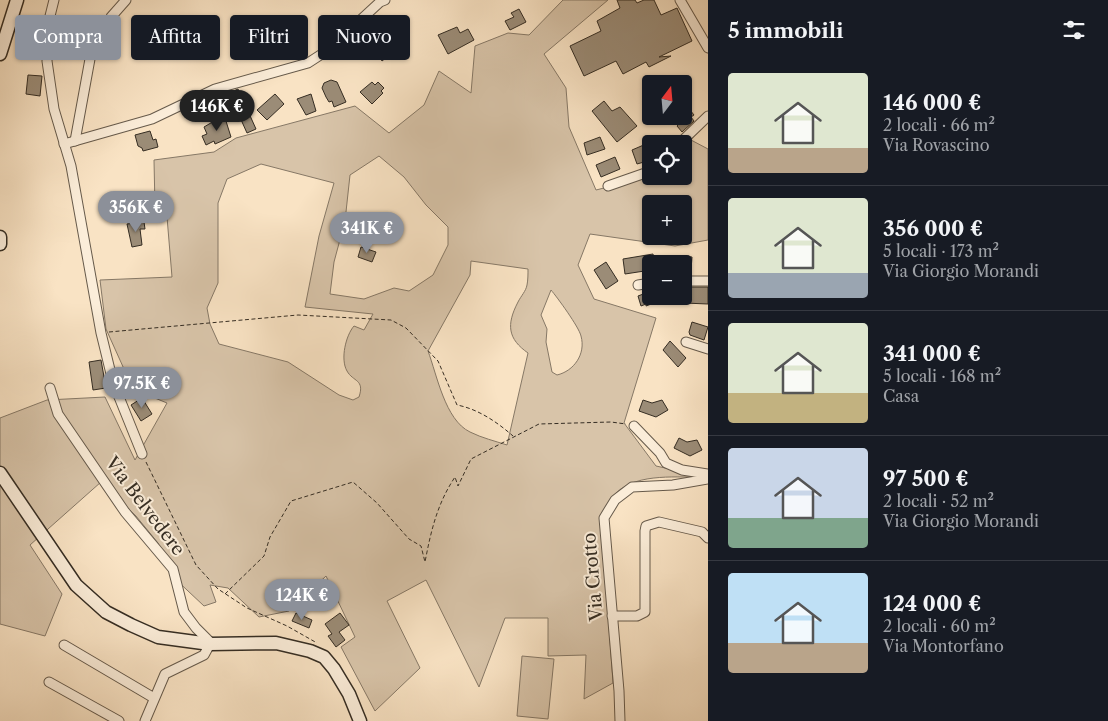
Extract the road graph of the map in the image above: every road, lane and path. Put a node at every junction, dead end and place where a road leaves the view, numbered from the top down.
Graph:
1 (17, 0) edge
2 (54, 0) edge
3 (126, 0) edge
4 (385, 0) edge
5 (680, 0) edge
6 (708, 48) edge
7 (0, 54) edge
8 (708, 116) edge
9 (688, 135) edge
10 (75, 141) junction
11 (64, 144) junction
12 (642, 174) edge
13 (608, 186) dead end
14 (0, 237) edge
15 (0, 244) edge
16 (692, 281) edge
17 (708, 281) edge
18 (642, 284) edge
19 (638, 285) dead end
20 (101, 333) junction
21 (686, 342) dead end
22 (708, 348) edge
23 (50, 388) dead end
24 (634, 426) joint
25 (513, 437) junction
26 (142, 454) joint
27 (0, 473) edge
28 (708, 474) edge
29 (708, 479) edge
30 (708, 538) edge
31 (225, 594) junction
32 (612, 616) junction
33 (211, 644) junction
34 (64, 645) dead end
35 (324, 657) junction
36 (49, 682) dead end
37 (154, 698) junction
38 (120, 721) edge
39 (145, 721) edge
40 (360, 721) edge
41 (620, 721) edge

1 - 7 street
2 - 11 street
3 - 10 street
4 - 10 street
5 - 6 street
8 - 9 street
10 - 11 street
11 - 20 street
12 - 13 street
14 - 15 street
16 - 17 street
18 - 19 street
20 - 25 path
20 - 26 street
21 - 22 street
23 - 33 street, Via Belvedere
24 - 25 path
24 - 28 street
25 - 31 path
26 - 31 path
27 - 33 street
29 - 32 street, Via Crotto
30 - 32 street
31 - 35 path
32 - 41 street, Via Crotto
33 - 35 street
33 - 37 street
34 - 37 street
35 - 40 street
36 - 38 street
37 - 39 street

